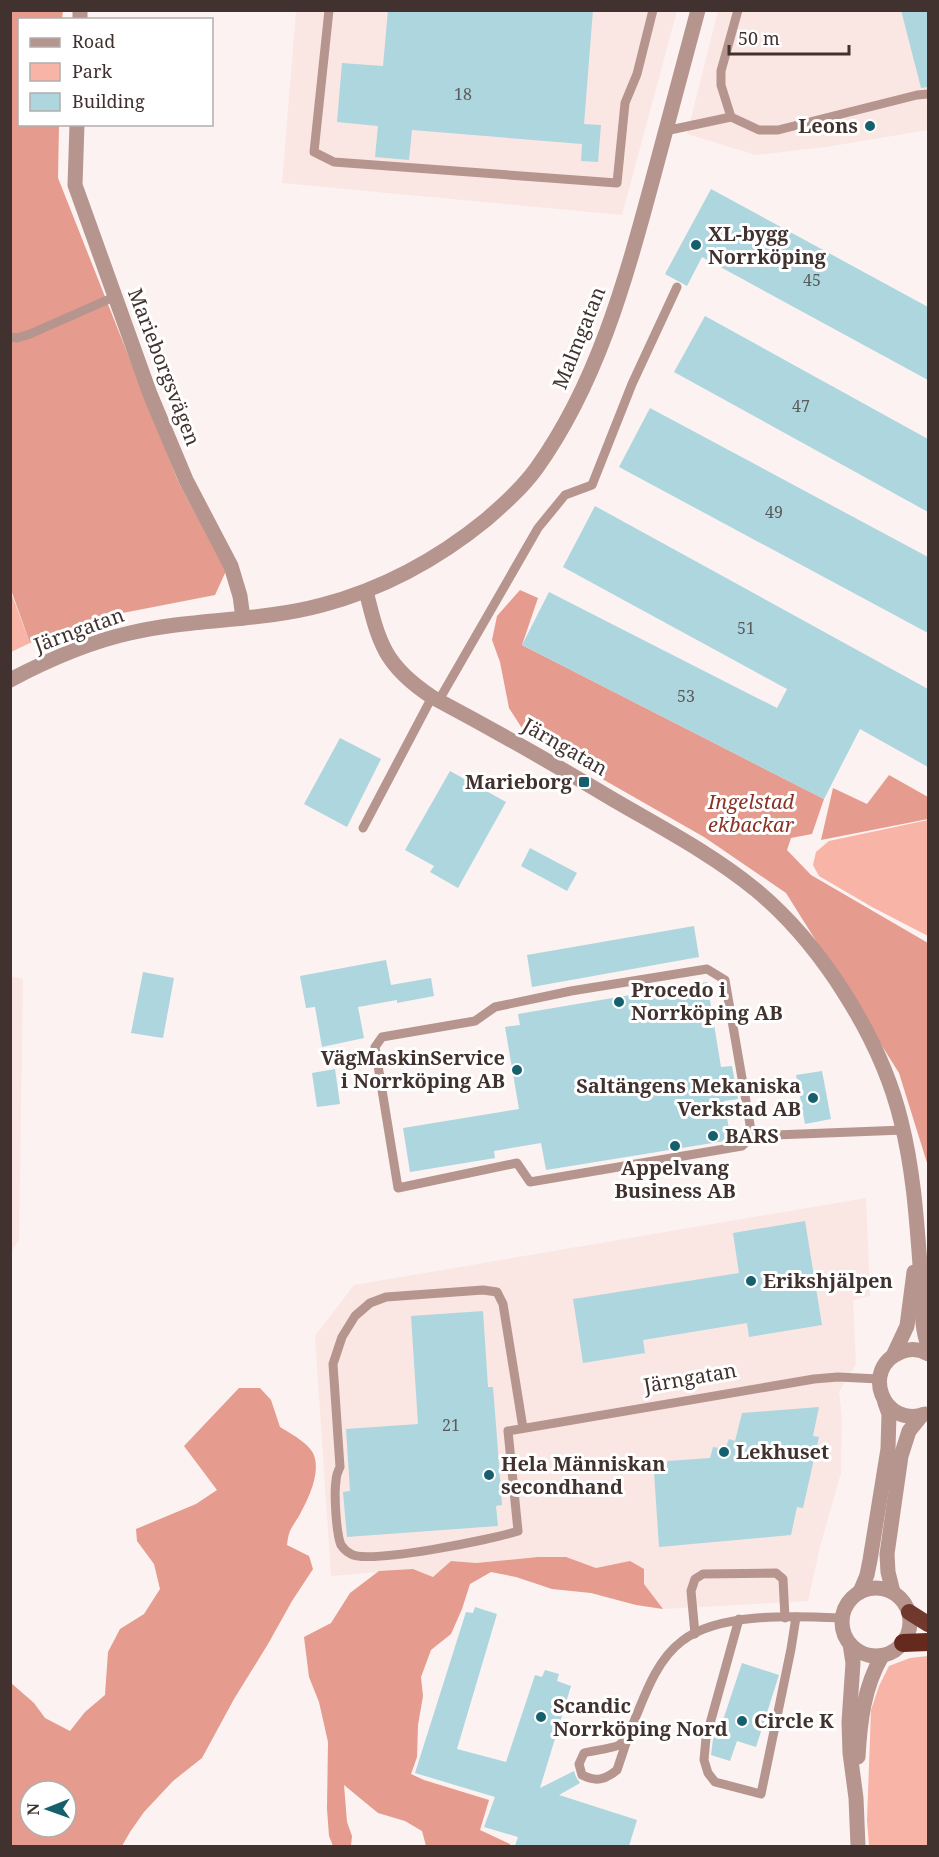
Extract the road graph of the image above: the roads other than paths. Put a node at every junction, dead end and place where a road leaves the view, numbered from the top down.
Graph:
1 (329, 10) edge
2 (653, 10) edge
3 (698, 10) edge
4 (738, 10) edge
5 (928, 94) edge
6 (731, 117) junction
7 (77, 126) edge
8 (665, 131) junction
9 (677, 287) dead end
10 (114, 297) junction
11 (10, 337) edge
12 (366, 591) junction
13 (243, 618) junction
14 (10, 680) edge
15 (436, 698) junction
16 (363, 828) dead end
17 (904, 1130) junction
18 (752, 1136) junction
19 (917, 1245) junction
20 (928, 1345) edge
21 (928, 1354) edge
22 (893, 1356) junction
23 (879, 1379) junction
24 (885, 1403) junction
25 (925, 1414) edge
26 (523, 1428) junction
27 (860, 1592) junction
28 (893, 1592) junction
29 (909, 1612) junction
30 (796, 1617) junction
31 (785, 1618) junction
32 (842, 1618) junction
33 (739, 1619) junction
34 (928, 1624) edge
35 (695, 1634) junction
36 (928, 1642) edge
37 (903, 1643) junction
38 (850, 1644) junction
39 (882, 1656) junction
40 (628, 1737) junction
41 (856, 1798) junction
42 (858, 1846) edge

1 - 2 lane
3 - 8 street, Malmgatan
4 - 6 lane
5 - 6 lane
6 - 8 lane
7 - 10 street, Marieborgsvägen
8 - 12 street, Malmgatan
9 - 15 lane
10 - 11 lane
10 - 13 street, Marieborgsvägen
12 - 13 street, Järngatan
12 - 15 street, Järngatan
13 - 14 street, Järngatan
15 - 16 lane
15 - 17 street, Järngatan
17 - 18 lane
17 - 19 street, Järngatan
18 - 18 lane
19 - 20 street, Järngatan
19 - 22 street, Järngatan
21 - 22 street
22 - 23 street, Järngatan
23 - 24 street
23 - 26 lane, Järngatan
24 - 25 street
24 - 27 street
25 - 28 street
26 - 26 lane, Järngatan
27 - 28 street
27 - 32 street
28 - 29 street
29 - 34 highway
29 - 37 street
30 - 31 lane
30 - 32 lane
30 - 33 lane
31 - 33 lane
31 - 35 lane
32 - 38 street
33 - 35 lane
35 - 40 lane
36 - 37 highway
37 - 39 street
38 - 39 street
38 - 41 street
39 - 41 street
40 - 40 lane
41 - 42 street

